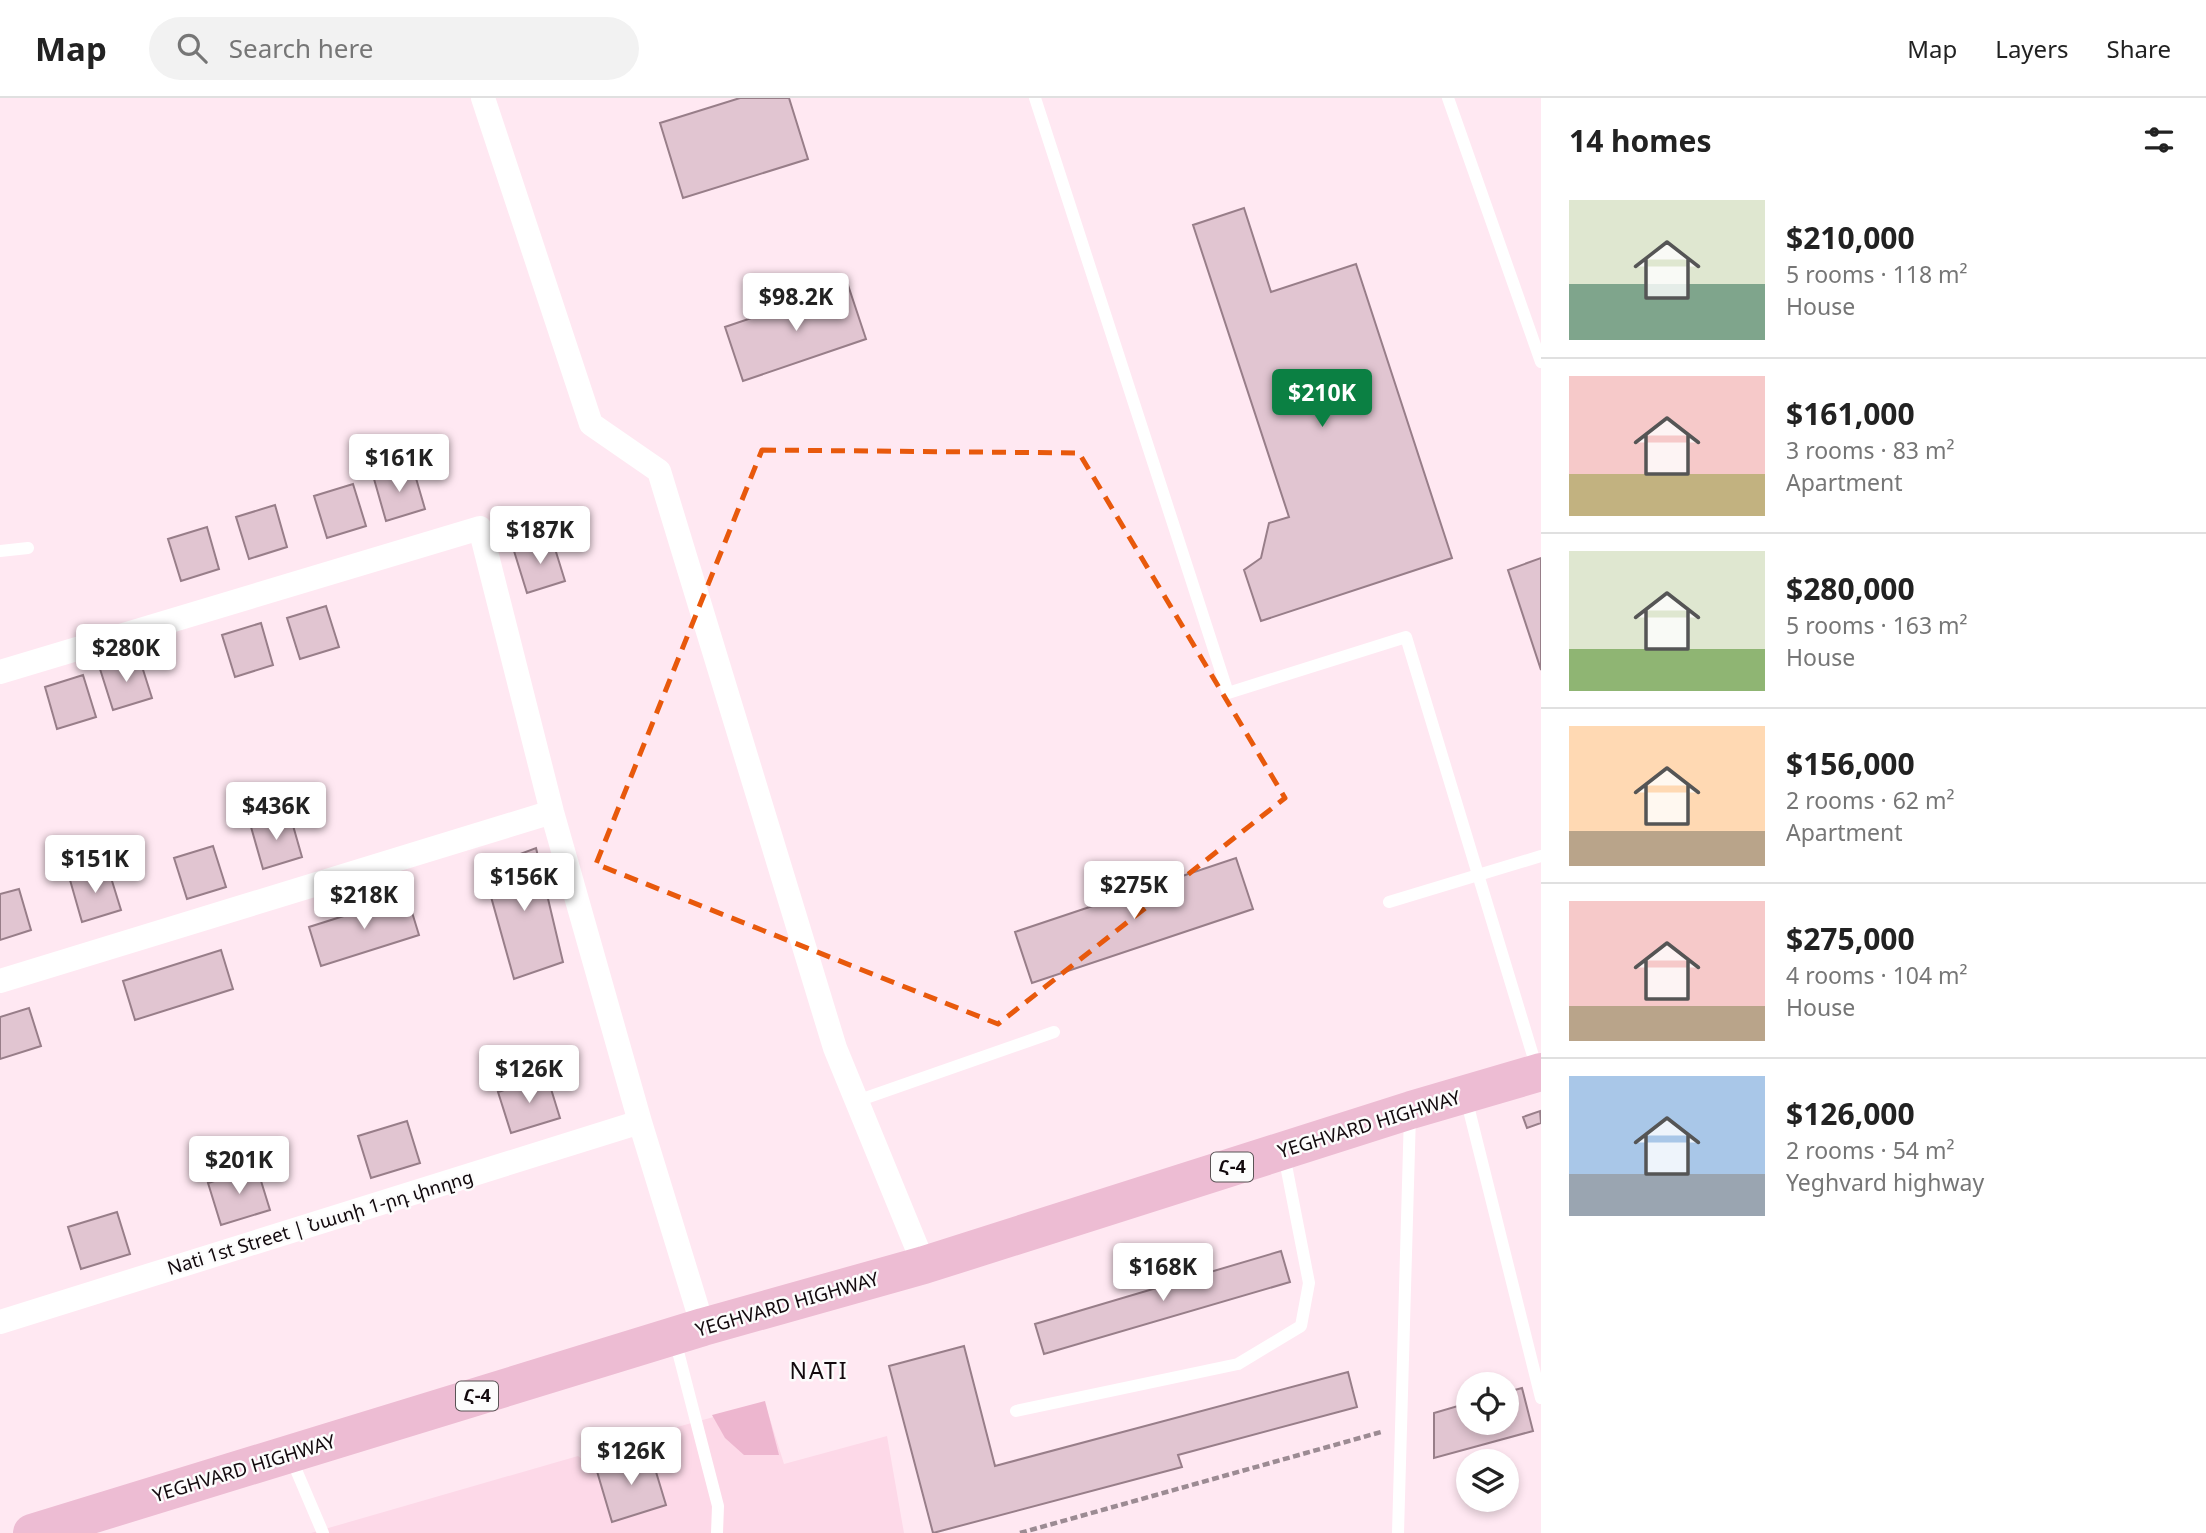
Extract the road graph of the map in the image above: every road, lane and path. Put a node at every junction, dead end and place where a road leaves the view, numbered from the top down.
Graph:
1 (483, 98) edge
2 (1035, 98) edge
3 (1448, 98) edge
4 (1541, 362) edge
5 (28, 548) dead end
6 (0, 551) edge
7 (0, 672) edge
8 (552, 813) junction
9 (1541, 856) edge
10 (1478, 875) junction
11 (1389, 902) dead end
12 (0, 981) edge
13 (1054, 1032) dead end
14 (1539, 1072) edge
15 (1465, 1094) junction
16 (857, 1101) junction
17 (1410, 1110) junction
18 (640, 1122) junction
19 (1283, 1151) junction
20 (924, 1265) junction
21 (0, 1322) edge
22 (689, 1332) junction
23 (1541, 1398) edge
24 (1016, 1411) dead end
25 (1380, 1444) dead end
26 (290, 1454) junction
27 (32, 1533) edge
28 (323, 1533) edge
29 (717, 1533) edge
30 (1020, 1533) edge
31 (1398, 1533) edge

1 - 16 street
2 - 10 lane
3 - 4 lane
5 - 6 lane
7 - 8 street
8 - 12 street
8 - 18 street
9 - 10 lane
10 - 11 lane
10 - 14 lane
13 - 16 lane
14 - 15 main road, YEGHVARD HIGHWAY / Հ-4
15 - 17 main road, YEGHVARD HIGHWAY / Հ-4
15 - 23 lane
16 - 20 street
17 - 19 main road, YEGHVARD HIGHWAY / Հ-4
17 - 31 lane
18 - 21 street, Nati 1st Street | Նատի 1-րդ փողոց
18 - 22 street
19 - 20 main road, YEGHVARD HIGHWAY / Հ-4
19 - 24 lane
20 - 22 main road, YEGHVARD HIGHWAY / Հ-4
22 - 26 main road, YEGHVARD HIGHWAY / Հ-4
22 - 29 lane
25 - 30 path
26 - 27 main road, YEGHVARD HIGHWAY / Հ-4
26 - 28 lane

